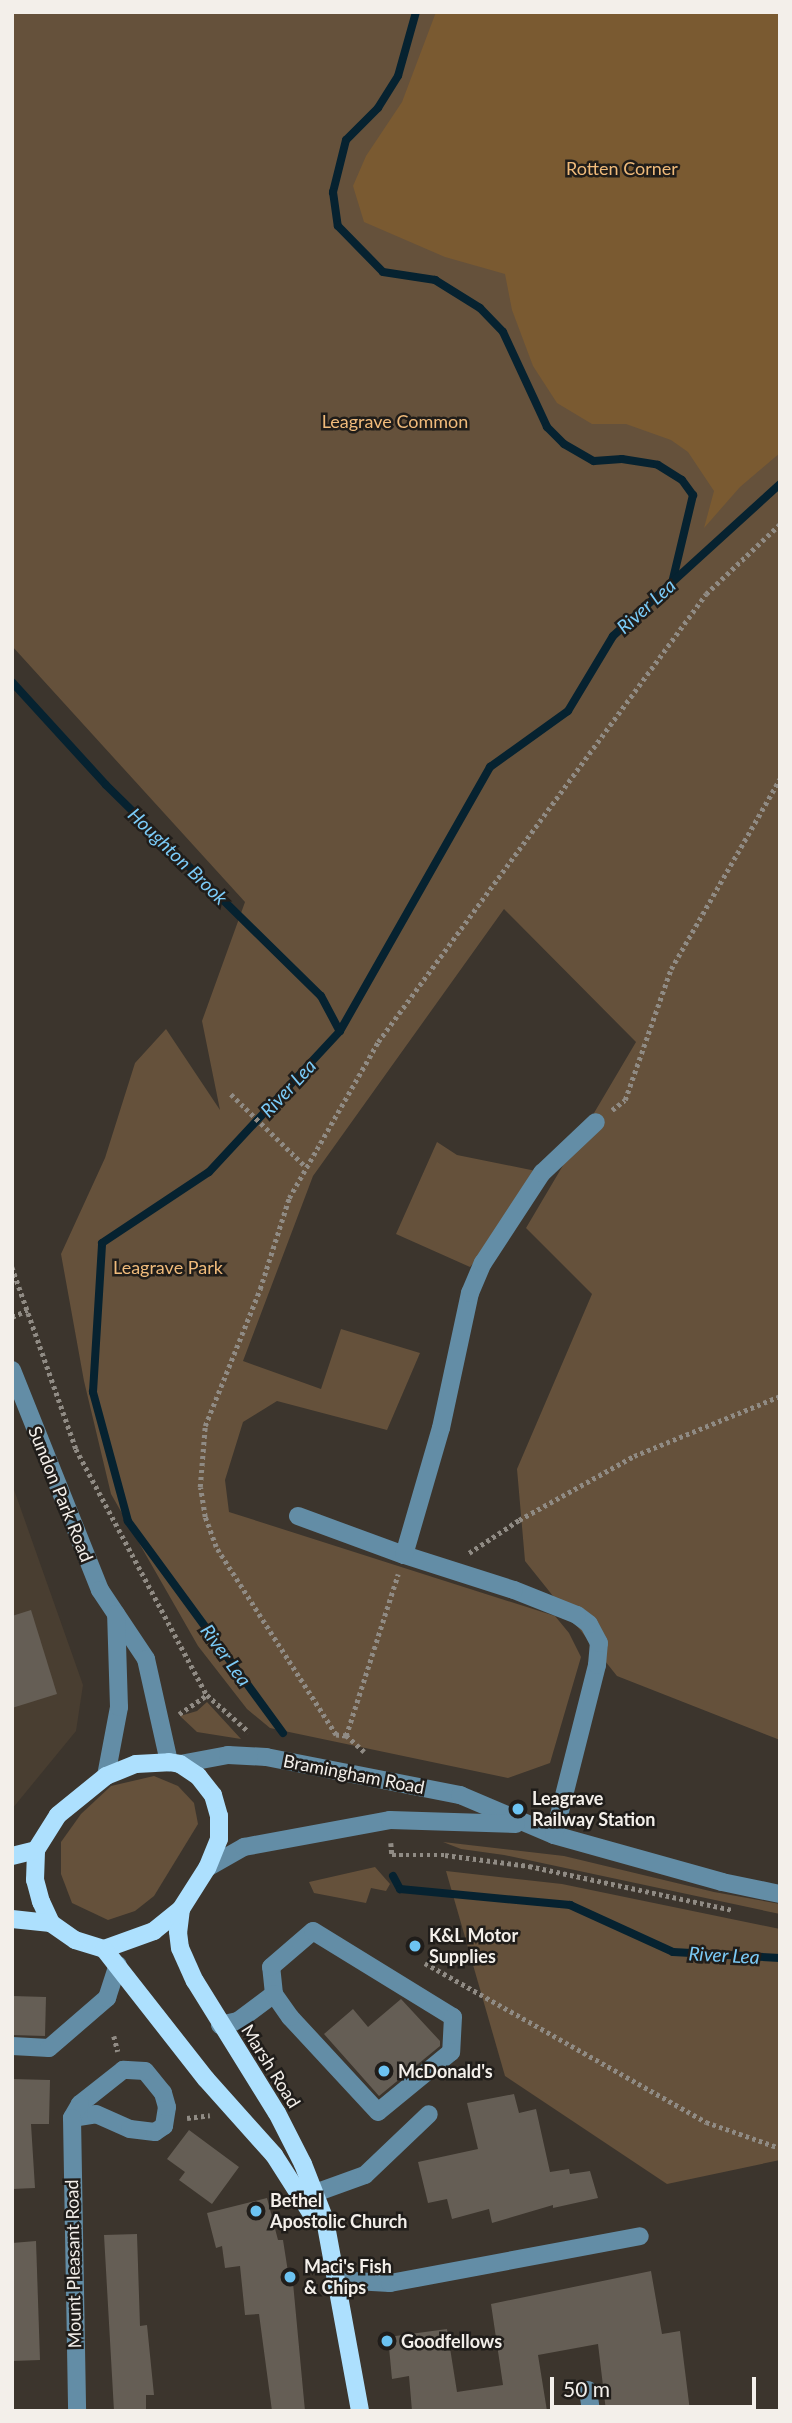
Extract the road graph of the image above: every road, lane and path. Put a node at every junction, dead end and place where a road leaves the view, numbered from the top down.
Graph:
1 (780, 524) edge
2 (780, 779) edge
3 (231, 1094) dead end
4 (596, 1122) joint
5 (305, 1166) junction
6 (12, 1267) edge
7 (28, 1310) junction
8 (12, 1317) edge
9 (12, 1370) edge
10 (780, 1396) edge
11 (298, 1516) dead end
12 (404, 1555) junction
13 (444, 1569) junction
14 (116, 1614) junction
15 (257, 1734) dead end
16 (346, 1736) junction
17 (354, 1751) dead end
18 (175, 1763) junction
19 (106, 1776) junction
20 (523, 1824) junction
21 (554, 1835) junction
22 (36, 1850) junction
23 (392, 1855) dead end
24 (12, 1856) edge
25 (207, 1868) junction
26 (780, 1894) edge
27 (181, 1909) junction
28 (742, 1911) dead end
29 (16, 1918) edge
30 (51, 1923) junction
31 (104, 1950) junction
32 (425, 1963) dead end
33 (118, 1965) junction
34 (274, 1994) junction
35 (220, 2025) junction
36 (12, 2046) edge
37 (221, 2114) dead end
38 (429, 2114) dead end
39 (72, 2118) junction
40 (165, 2120) junction
41 (780, 2148) edge
42 (315, 2193) junction
43 (640, 2236) dead end
44 (330, 2248) junction
45 (336, 2280) junction
46 (588, 2390) dead end
47 (77, 2411) edge
48 (360, 2411) edge
49 (591, 2411) edge

1 - 5 path
2 - 4 path
3 - 5 path
4 - 12 street
5 - 16 path
6 - 7 path
7 - 8 path
7 - 15 path
9 - 14 street, Sundon Park Road
10 - 13 path
11 - 12 street
12 - 13 street
12 - 16 path
13 - 21 street
14 - 18 street, Sundon Park Road
14 - 19 street
16 - 17 path
18 - 19 main road
18 - 20 street, Bramingham Road
18 - 25 main road
19 - 22 main road
20 - 21 street, Bramingham Road
20 - 25 street, Bramingham Road
21 - 26 street, Bramingham Road
22 - 24 main road
22 - 30 main road
23 - 28 path
25 - 27 main road
27 - 31 main road
27 - 35 main road, Marsh Road
29 - 30 main road
30 - 31 main road
31 - 33 main road, Marsh Road
32 - 41 path
33 - 36 street
33 - 44 main road, Marsh Road
34 - 34 street
34 - 35 street
35 - 42 main road, Marsh Road
37 - 40 path
38 - 42 street
39 - 40 street
39 - 40 street
39 - 47 street, Mount Pleasant Road
42 - 44 main road, Marsh Road
43 - 45 street
44 - 45 main road, Marsh Road
45 - 48 main road, Marsh Road
46 - 49 street

